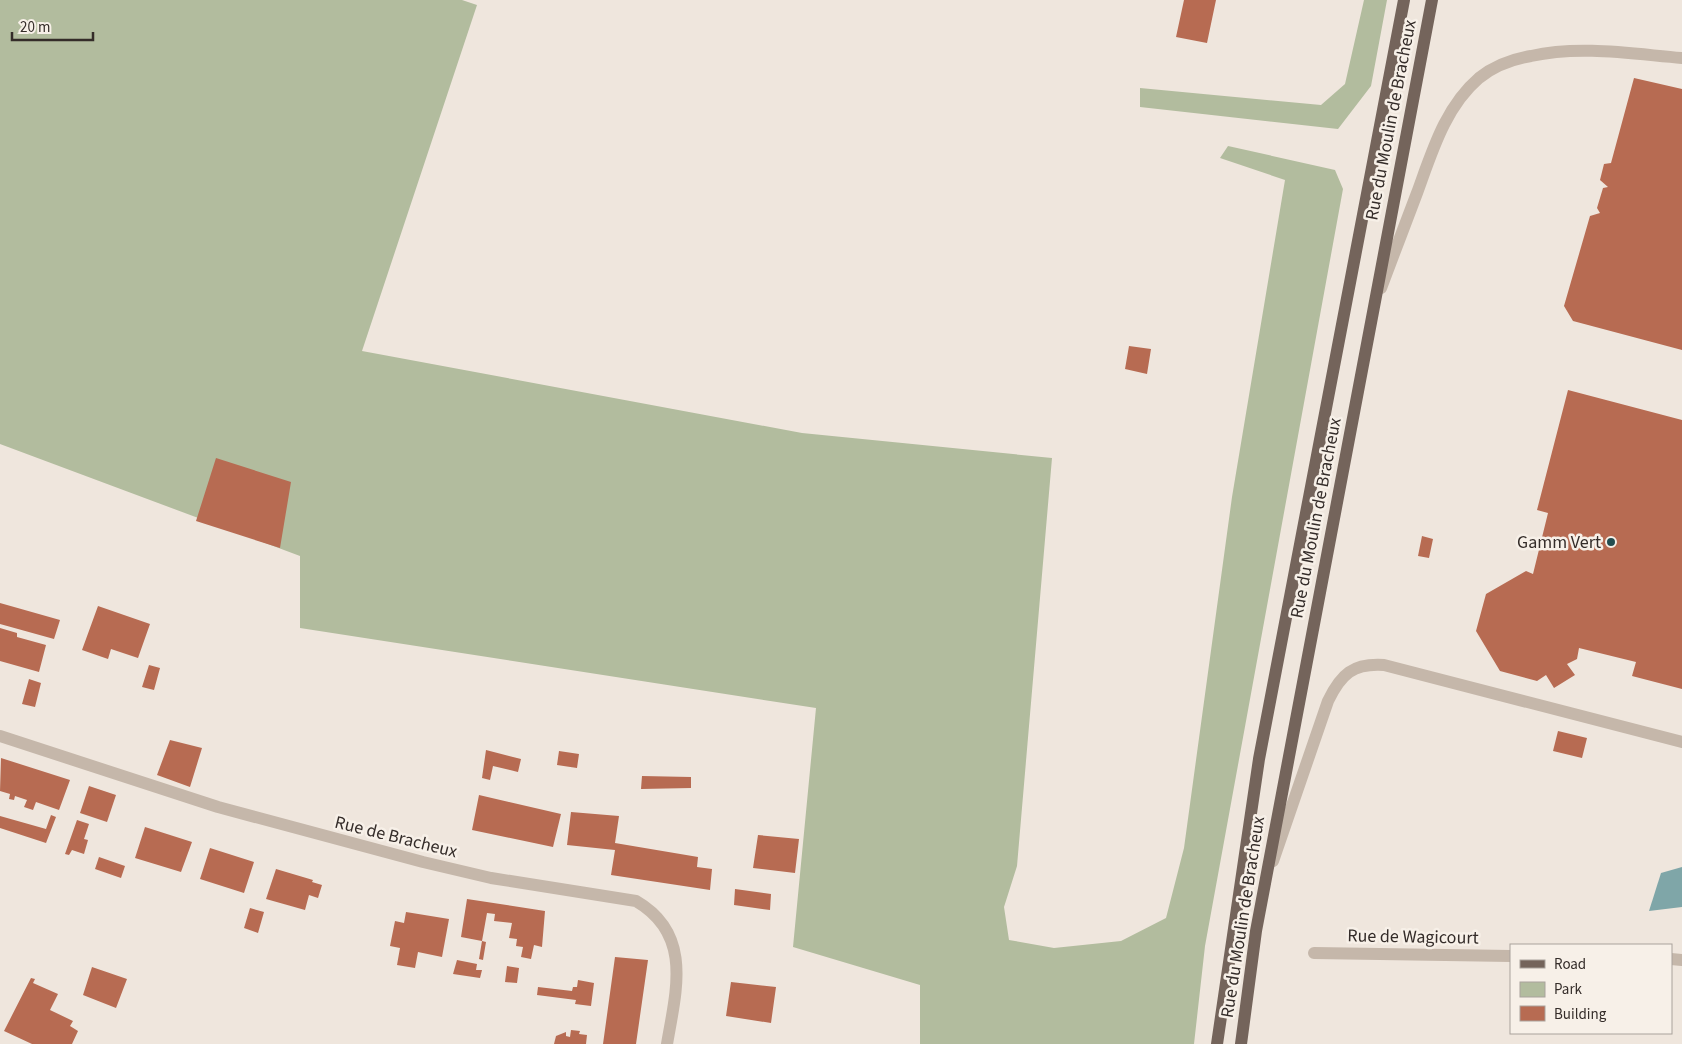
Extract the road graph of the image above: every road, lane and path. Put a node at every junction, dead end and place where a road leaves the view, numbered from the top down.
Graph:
1 (1404, 0) edge
2 (1432, 0) edge
3 (1682, 58) edge
4 (1374, 307) junction
5 (0, 736) edge
6 (1682, 742) edge
7 (1264, 887) junction
8 (1314, 953) dead end
9 (1510, 956) edge
10 (667, 1044) edge
11 (1217, 1044) edge
12 (1241, 1044) edge

1 - 11 main road, Rue du Moulin de Bracheux
2 - 4 main road, Rue du Moulin de Bracheux
3 - 4 street
4 - 7 main road, Rue du Moulin de Bracheux
5 - 10 street, Rue de Bracheux
6 - 7 street
7 - 12 main road, Rue du Moulin de Bracheux
8 - 9 street, Rue de Wagicourt

